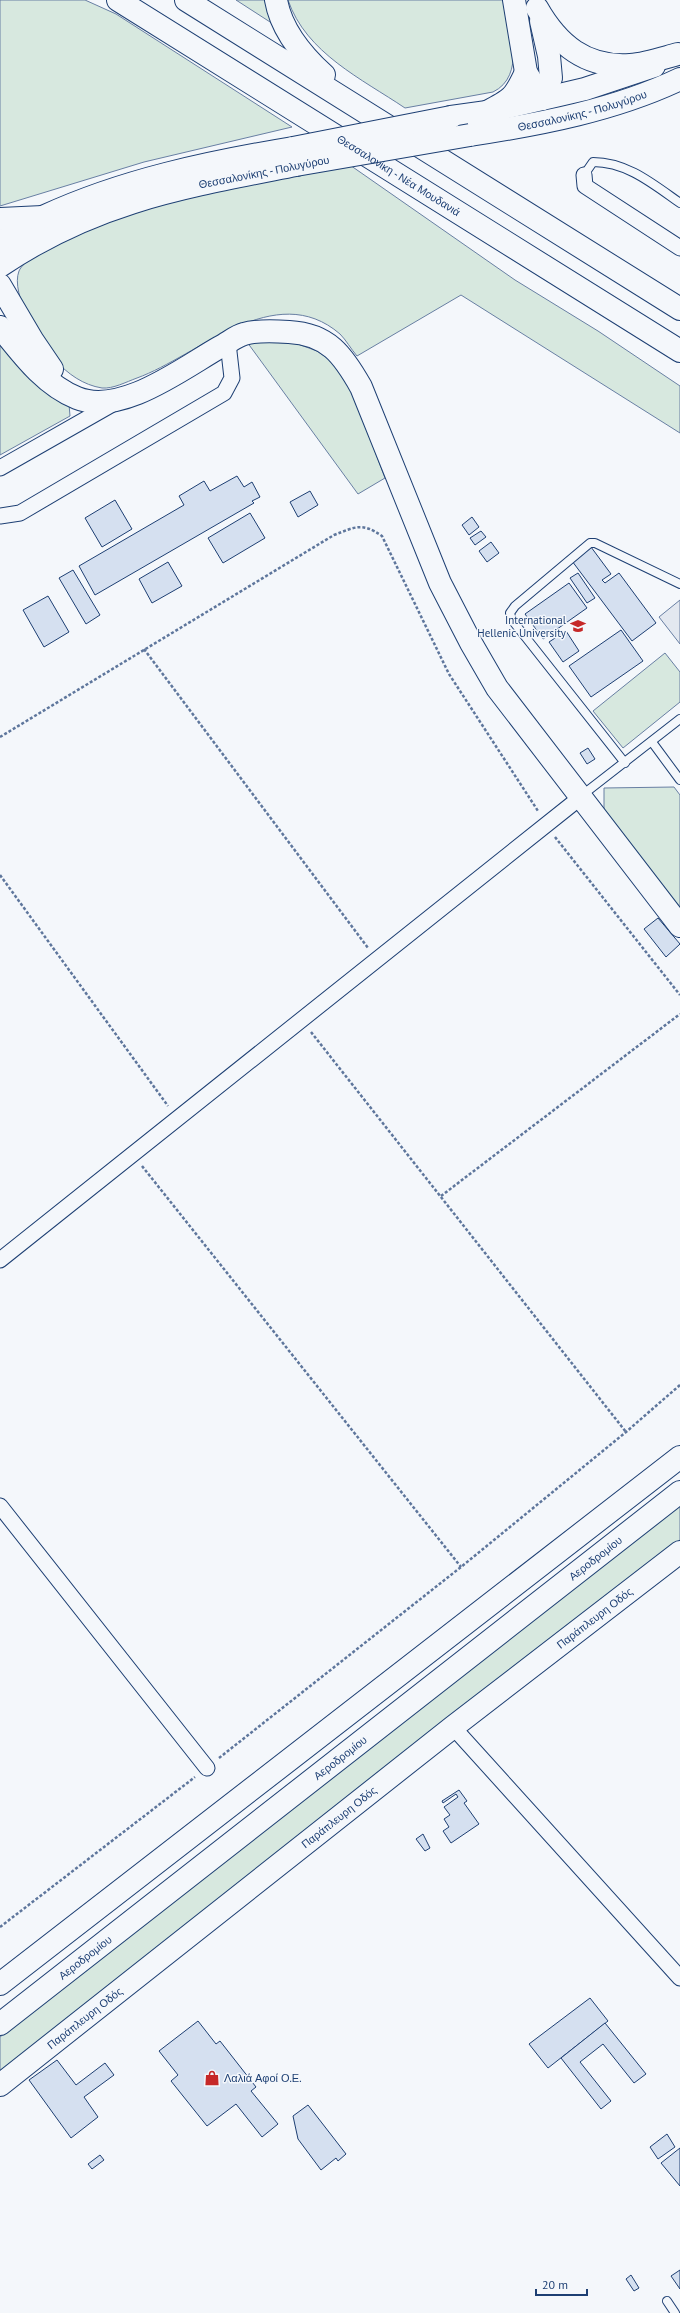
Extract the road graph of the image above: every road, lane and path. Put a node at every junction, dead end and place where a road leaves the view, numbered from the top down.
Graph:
1 (102, 0) edge
2 (118, 0) edge
3 (186, 0) edge
4 (276, 0) edge
5 (514, 0) edge
6 (537, 4) edge
7 (146, 18) junction
8 (679, 53) edge
9 (526, 72) junction
10 (680, 79) edge
11 (542, 99) junction
12 (355, 104) junction
13 (487, 112) junction
14 (574, 114) junction
15 (508, 130) junction
16 (295, 157) junction
17 (584, 175) joint
18 (680, 202) edge
19 (43, 217) junction
20 (0, 219) edge
21 (0, 242) edge
22 (680, 248) edge
23 (0, 266) edge
24 (0, 285) edge
25 (680, 309) edge
26 (0, 327) edge
27 (228, 343) junction
28 (680, 351) edge
29 (121, 400) junction
30 (0, 468) edge
31 (0, 516) edge
32 (680, 584) edge
33 (144, 649) junction
34 (680, 719) edge
35 (0, 737) edge
36 (652, 742) junction
37 (625, 763) junction
38 (680, 780) edge
39 (581, 797) junction
40 (546, 823) junction
41 (0, 875) edge
42 (680, 926) edge
43 (377, 960) junction
44 (680, 995) edge
45 (680, 1014) edge
46 (302, 1020) junction
47 (177, 1118) junction
48 (132, 1153) junction
49 (441, 1196) junction
50 (0, 1260) edge
51 (680, 1385) edge
52 (626, 1432) junction
53 (680, 1448) edge
54 (680, 1457) edge
55 (648, 1481) junction
56 (680, 1492) edge
57 (0, 1506) edge
58 (680, 1552) edge
59 (461, 1567) junction
60 (453, 1727) junction
61 (207, 1768) junction
62 (0, 1927) edge
63 (680, 1978) edge
64 (0, 1984) edge
65 (0, 2024) edge
66 (0, 2085) edge
67 (667, 2301) dead end
68 (675, 2313) edge

1 - 7 main road
2 - 7 main road, Θεσσαλονίκη - Νέα Μουδανιά
3 - 12 main road
4 - 12 main road
5 - 9 main road
6 - 8 main road
6 - 11 main road
7 - 28 main road, Θεσσαλονίκη - Νέα Μουδανιά
8 - 11 main road, Θεσσαλονίκης - Πολυγύρου
9 - 11 main road
9 - 13 main road
10 - 14 main road, Θεσσαλονίκης - Πολυγύρου
11 - 13 main road, Θεσσαλονίκης - Πολυγύρου
11 - 14 main road
11 - 15 main road
12 - 25 main road
13 - 16 main road, Θεσσαλονίκης - Πολυγύρου, bridge
14 - 15 main road, Θεσσαλονίκης - Πολυγύρου
15 - 16 main road, Θεσσαλονίκης - Πολυγύρου, bridge
16 - 19 main road, Θεσσαλονίκης - Πολυγύρου
16 - 23 main road, Θεσσαλονίκης - Πολυγύρου
17 - 18 lane
17 - 22 street
19 - 20 main road
19 - 21 main road, Θεσσαλονίκης - Πολυγύρου
24 - 29 main road
26 - 29 main road
27 - 29 main road
27 - 31 street
27 - 39 main road
29 - 30 street
32 - 37 lane
33 - 35 path
33 - 40 path
33 - 43 path
34 - 36 lane
36 - 37 lane
36 - 38 lane
37 - 39 lane
39 - 40 street
39 - 42 main road
40 - 43 street
40 - 44 path
41 - 47 path
43 - 46 street
45 - 49 path
46 - 47 street
46 - 49 path
47 - 48 street
48 - 50 street
48 - 59 path
49 - 52 path
51 - 52 path
52 - 59 path
53 - 55 main road
54 - 55 main road
55 - 64 main road
56 - 65 main road, Αεροδρομίου
57 - 61 street
58 - 60 main road, Παράπλευρη Οδός
59 - 61 path
60 - 63 street
60 - 66 main road, Παράπλευρη Οδός
61 - 62 path
67 - 68 lane

